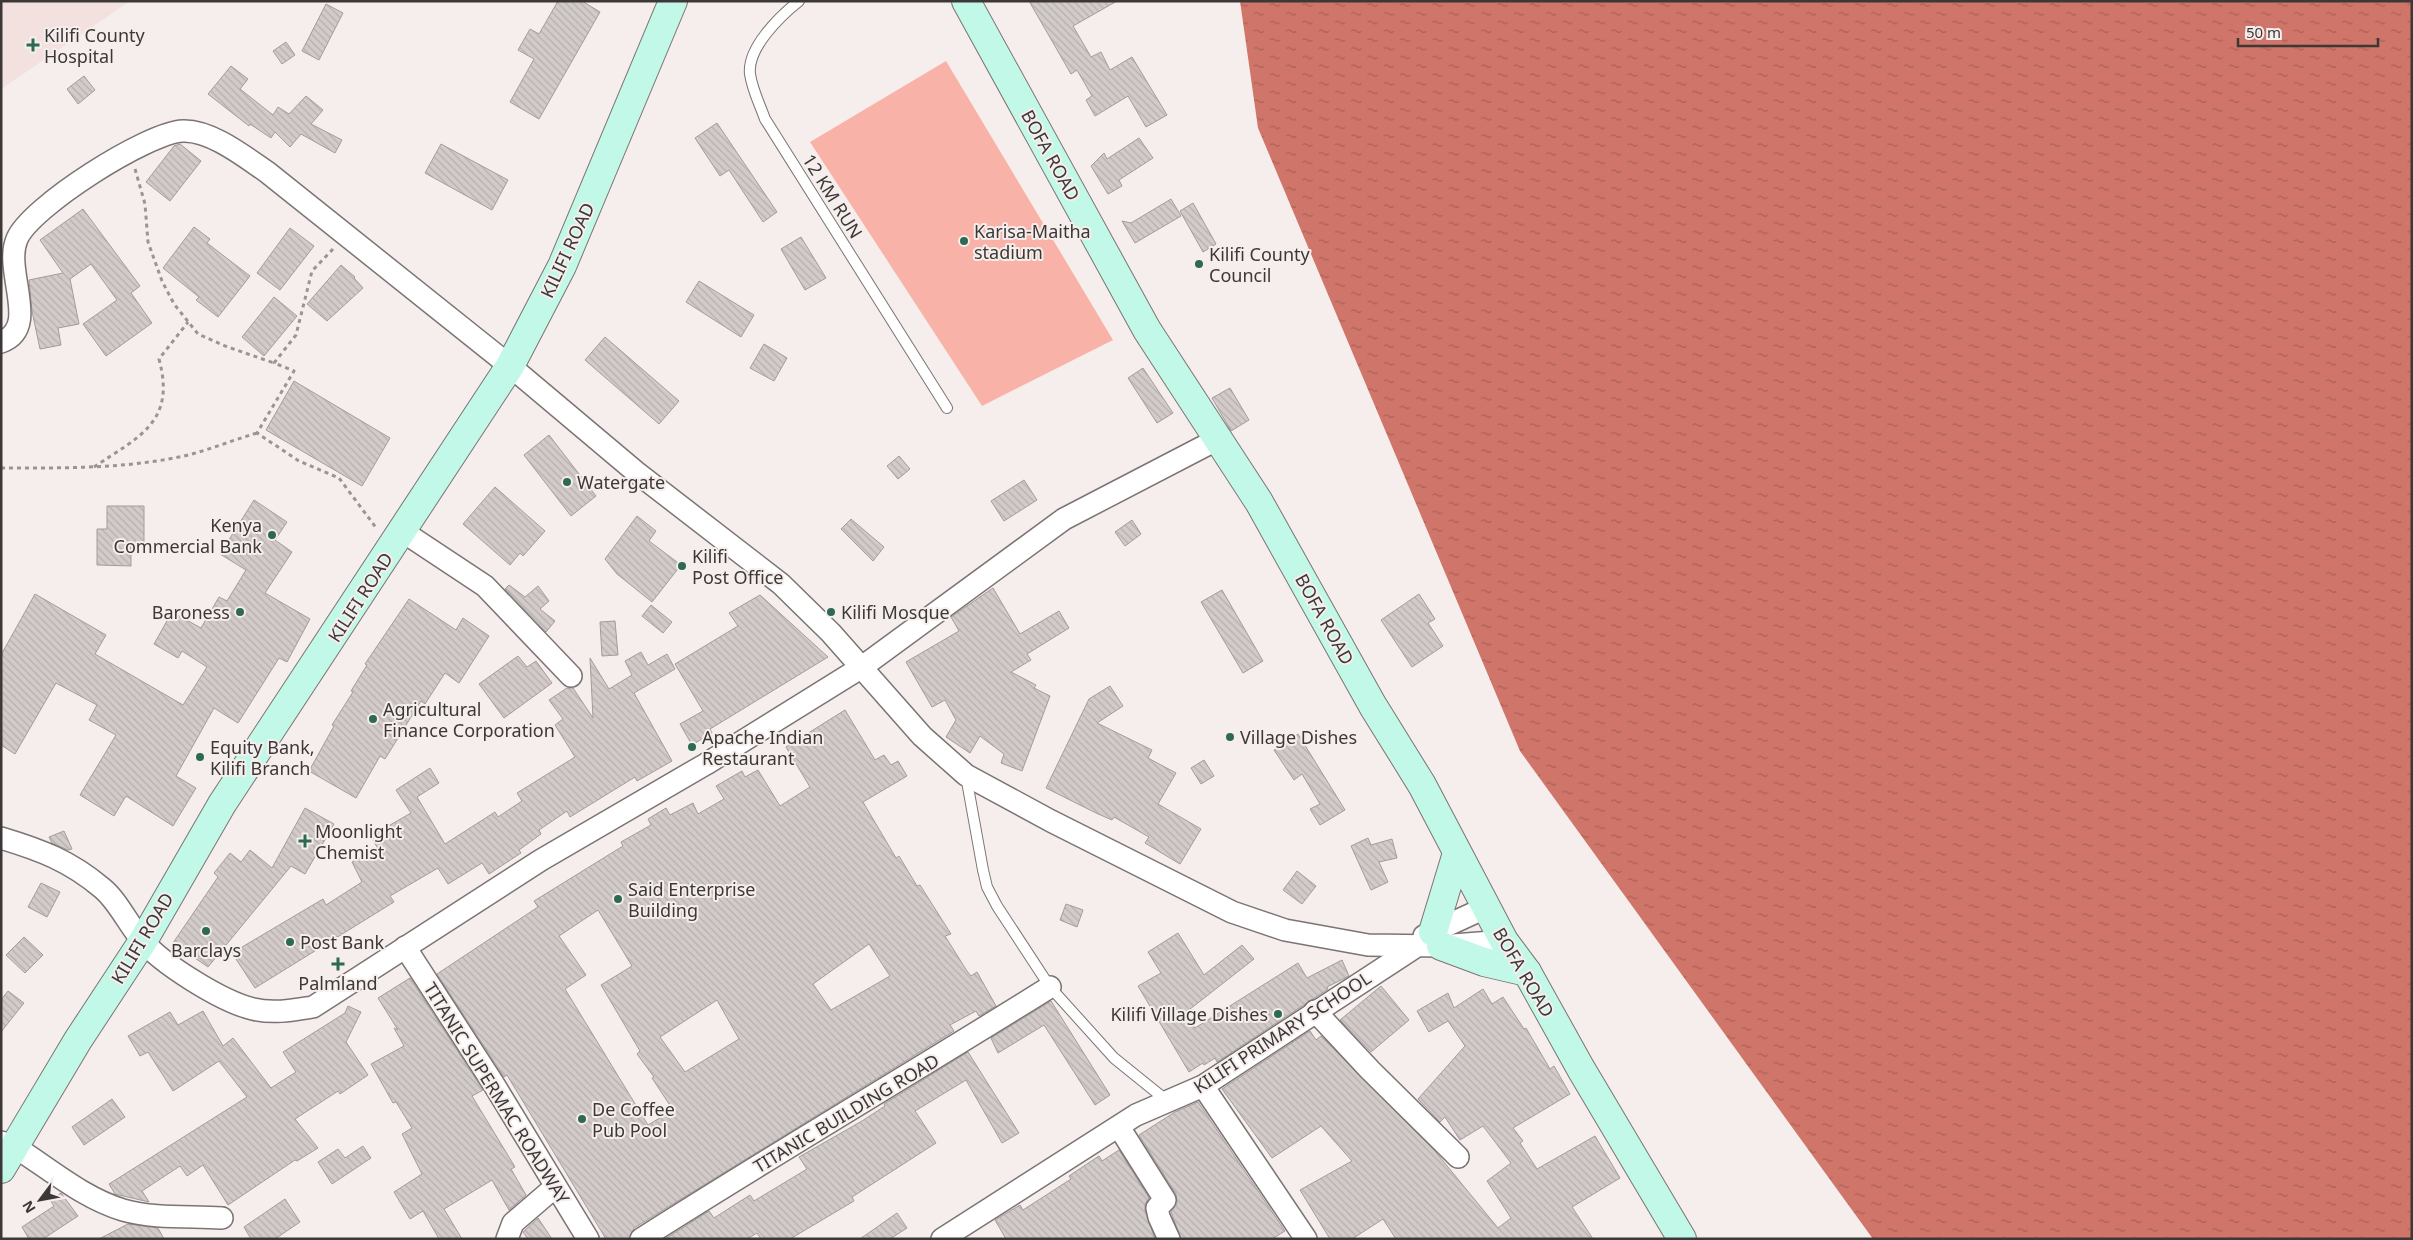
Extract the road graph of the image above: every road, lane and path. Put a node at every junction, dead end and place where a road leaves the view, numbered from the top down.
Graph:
1 (673, 1) edge
2 (799, 1) edge
3 (966, 1) edge
4 (130, 152) junction
5 (346, 236) junction
6 (188, 322) junction
7 (1, 342) edge
8 (274, 363) junction
9 (510, 366) junction
10 (947, 408) dead end
11 (257, 433) junction
12 (1220, 438) junction
13 (94, 467) junction
14 (1, 468) edge
15 (397, 540) junction
16 (862, 667) junction
17 (571, 676) dead end
18 (966, 775) junction
19 (1, 838) edge
20 (1457, 853) junction
21 (1486, 907) junction
22 (1504, 941) junction
23 (143, 942) junction
24 (1423, 943) junction
25 (405, 947) junction
26 (1527, 972) junction
27 (1050, 987) junction
28 (1315, 1011) junction
29 (1204, 1086) junction
30 (1166, 1100) junction
31 (1119, 1127) junction
32 (6, 1153) edge
33 (1458, 1157) dead end
34 (555, 1187) junction
35 (222, 1218) dead end
36 (507, 1239) edge
37 (588, 1239) edge
38 (641, 1239) edge
39 (942, 1239) edge
40 (1169, 1239) edge
41 (1306, 1239) edge
42 (1682, 1239) edge

1 - 9 street, KILIFI ROAD
2 - 10 lane, 12 KM RUN
3 - 12 street, BOFA ROAD
4 - 5 street
4 - 6 path
4 - 7 street
5 - 8 path
5 - 9 street
6 - 8 path
6 - 13 path
8 - 11 path
9 - 15 street, KILIFI ROAD
9 - 16 street
11 - 13 path
11 - 15 path
12 - 16 street
12 - 20 street, BOFA ROAD
13 - 14 path
15 - 17 street
15 - 23 street, KILIFI ROAD
16 - 18 street
16 - 25 street
18 - 24 street
18 - 27 lane
19 - 23 street
20 - 21 street, BOFA ROAD
20 - 24 street
21 - 22 street, BOFA ROAD
21 - 24 street, KILIFI PRIMARY SCHOOL
22 - 24 street
22 - 26 street, BOFA ROAD
23 - 25 street
23 - 32 street, KILIFI ROAD
24 - 26 street
24 - 28 street, KILIFI PRIMARY SCHOOL
25 - 34 street, TITANIC SUPERMAC ROADWAY
26 - 42 street, BOFA ROAD
27 - 30 lane
27 - 38 street, TITANIC BUILDING ROAD
28 - 29 street, KILIFI PRIMARY SCHOOL
28 - 33 street
29 - 30 street, KILIFI PRIMARY SCHOOL
29 - 41 street
30 - 31 street, KILIFI PRIMARY SCHOOL
31 - 39 street, KILIFI PRIMARY SCHOOL
31 - 40 street
32 - 35 street
34 - 36 street
34 - 37 street, TITANIC SUPERMAC ROADWAY

